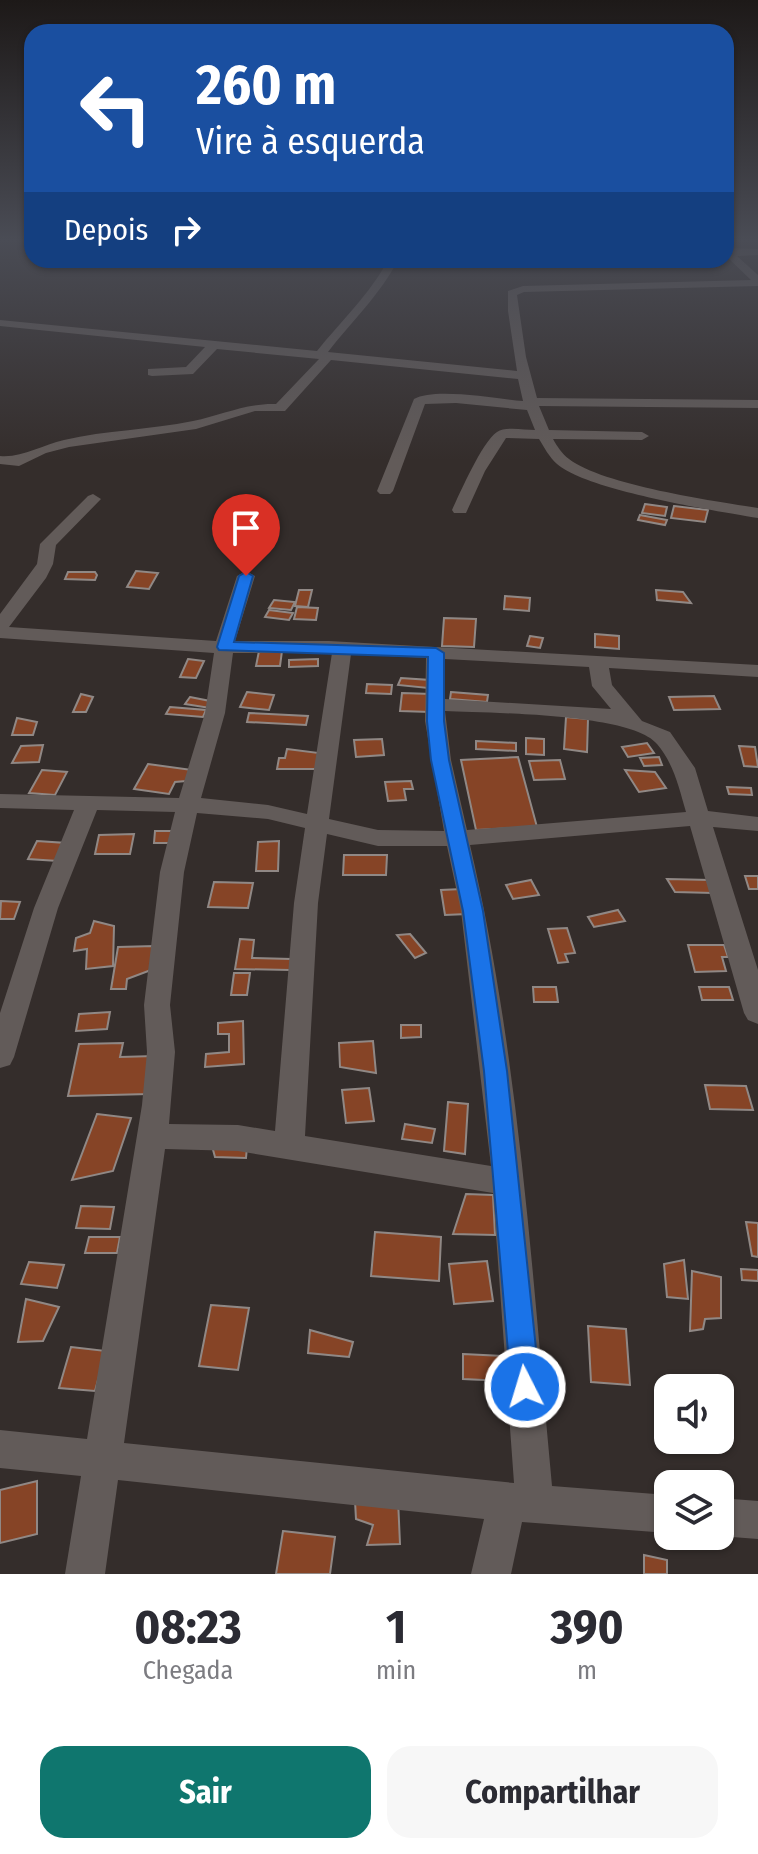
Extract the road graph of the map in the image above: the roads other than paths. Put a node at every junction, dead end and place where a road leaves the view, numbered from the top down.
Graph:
1 (352, 314) edge
2 (514, 314) edge
3 (1, 324) edge
4 (214, 345) junction
5 (324, 355) junction
6 (152, 372) dead end
7 (525, 376) junction
8 (530, 404) junction
9 (758, 404) edge
10 (545, 436) junction
11 (642, 436) dead end
12 (0, 460) edge
13 (385, 491) dead end
14 (93, 499) dead end
15 (460, 510) dead end
16 (758, 513) edge
17 (246, 576) dead end
18 (0, 629) edge
19 (224, 647) junction
20 (342, 648) junction
21 (436, 653) junction
22 (598, 661) junction
23 (758, 671) edge
24 (435, 704) junction
25 (634, 723) junction
26 (0, 801) edge
27 (88, 804) junction
28 (189, 805) junction
29 (701, 818) junction
30 (315, 823) junction
31 (758, 824) edge
32 (459, 838) junction
33 (748, 947) edge
34 (758, 1013) edge
35 (0, 1057) edge
36 (152, 1136) junction
37 (289, 1144) junction
38 (508, 1182) junction
39 (0, 1449) edge
40 (100, 1461) junction
41 (521, 1503) junction
42 (654, 1513) edge
43 (734, 1518) edge
44 (758, 1520) edge
45 (85, 1574) edge
46 (491, 1574) edge

1 - 5 street
2 - 7 street
3 - 4 street
4 - 5 street
4 - 6 street
5 - 7 street
5 - 12 street
7 - 8 street
8 - 9 street
8 - 10 street
8 - 13 street
10 - 11 street
10 - 15 street
10 - 16 street
14 - 18 street
17 - 19 street
18 - 19 street
19 - 20 street
19 - 28 street
20 - 21 street
20 - 30 street
21 - 22 street
21 - 24 street
22 - 23 street
22 - 25 street
24 - 25 street
24 - 32 street
25 - 29 street
26 - 27 street
27 - 28 street
27 - 35 street
28 - 30 street
28 - 36 street
29 - 31 street
29 - 32 street
29 - 33 street
30 - 32 street
30 - 37 street
32 - 38 street
33 - 34 street
36 - 37 street
36 - 40 street
37 - 38 street
38 - 41 street
39 - 40 street
40 - 41 street
40 - 45 street
41 - 42 street
41 - 46 street
43 - 44 street

